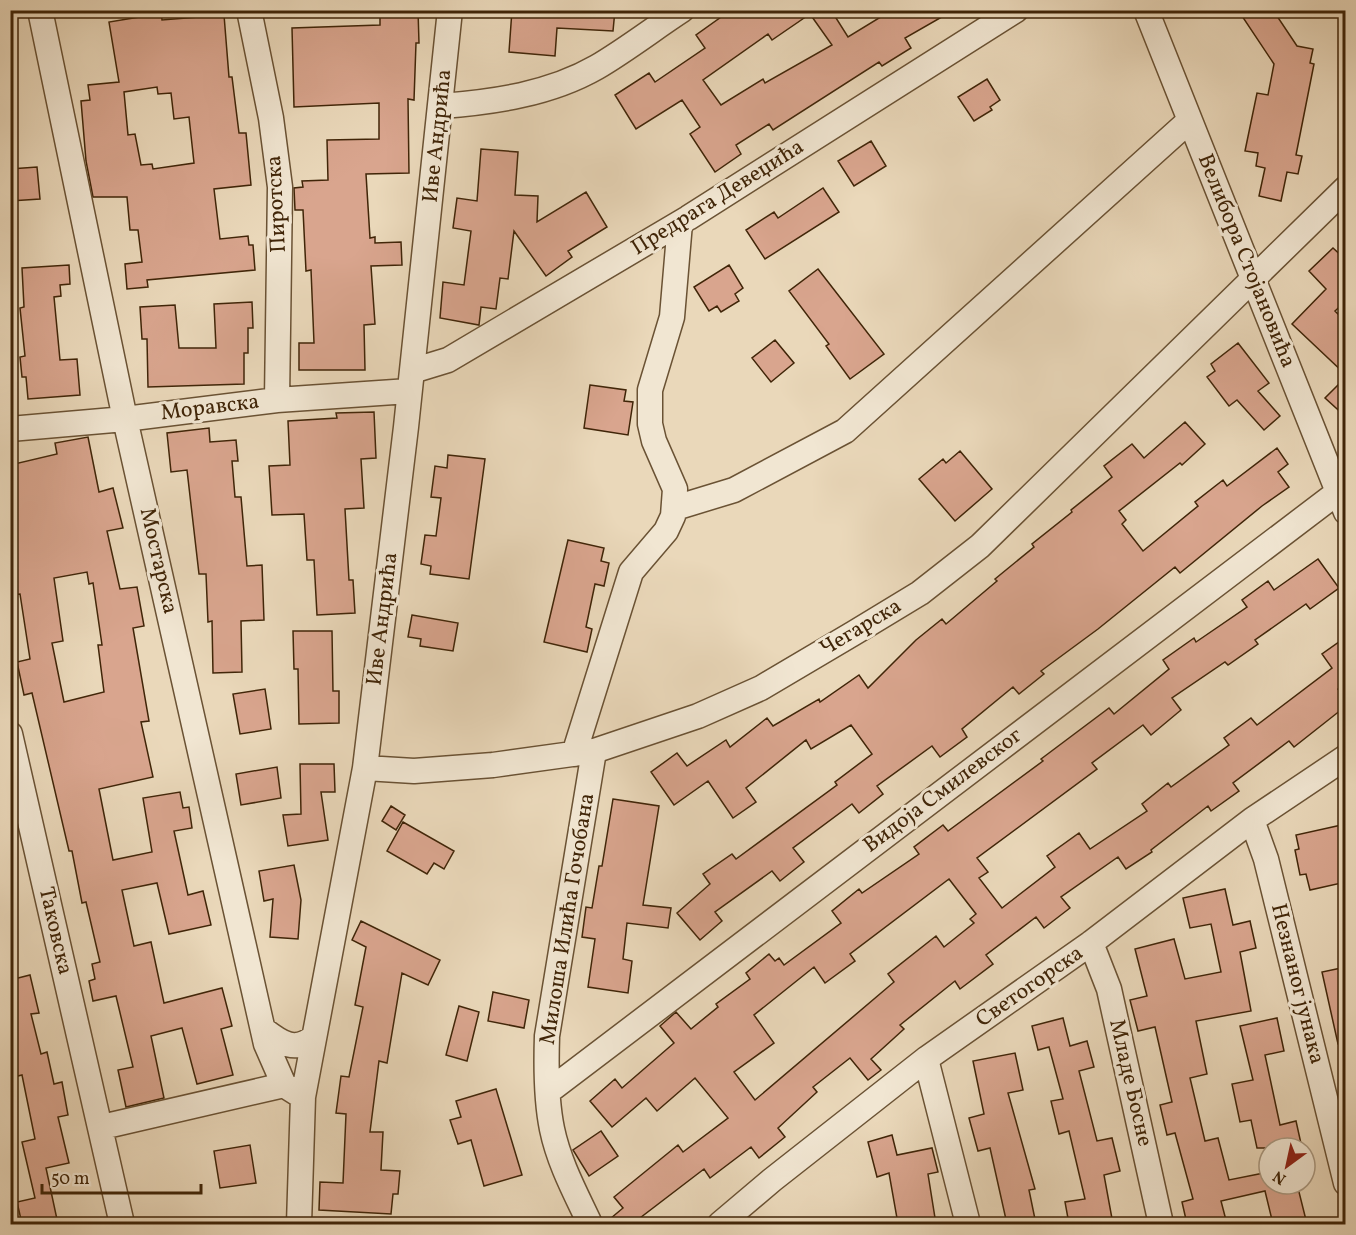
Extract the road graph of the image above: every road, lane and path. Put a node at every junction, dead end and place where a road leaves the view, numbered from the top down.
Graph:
1 (40, 10) edge
2 (249, 10) edge
3 (450, 10) edge
4 (682, 10) edge
5 (1016, 10) edge
6 (1146, 10) edge
7 (441, 106) junction
8 (1189, 121) junction
9 (1346, 188) edge
10 (680, 223) junction
11 (1252, 279) junction
12 (411, 381) junction
13 (277, 400) junction
14 (125, 418) junction
15 (10, 429) edge
16 (1343, 496) edge
17 (675, 508) junction
18 (10, 734) edge
19 (584, 752) junction
20 (1346, 757) edge
21 (365, 768) junction
22 (1252, 820) junction
23 (1091, 944) junction
24 (264, 1030) junction
25 (314, 1037) junction
26 (926, 1059) junction
27 (294, 1091) junction
28 (549, 1091) junction
29 (102, 1127) junction
30 (1346, 1183) edge
31 (122, 1224) edge
32 (299, 1224) edge
33 (590, 1224) edge
34 (720, 1224) edge
35 (968, 1224) edge
36 (1161, 1224) edge

1 - 14 street, Мостарска
2 - 13 street, Пиротска
3 - 7 street, Иве Андрића
4 - 7 street
5 - 10 street, Предрага Девеџића
6 - 8 street, Велибора Стојановића
7 - 12 street, Иве Андрића
8 - 11 street, Велибора Стојановића
8 - 17 street
9 - 11 street, Чегарска
10 - 12 street, Предрага Девеџића
10 - 17 street
11 - 16 street, Велибора Стојановића
11 - 19 street, Чегарска
12 - 13 street, Моравска
12 - 21 street, Иве Андрића
13 - 14 street, Моравска
14 - 15 street, Моравска
14 - 24 street, Мостарска
16 - 28 street, Видоја Смилевског
17 - 19 street, Милоша Илића Гочобана
18 - 29 street, Таковска
19 - 21 street, Чегарска
19 - 28 street, Милоша Илића Гочобана
20 - 22 street, Светогорска
21 - 25 street, Иве Андрића
22 - 23 street, Светогорска
22 - 30 street, Незнаног јунака
23 - 26 street, Светогорска
23 - 36 street, Младе Босне
24 - 25 street
24 - 27 street, Мостарска
25 - 27 street, Иве Андрића
26 - 34 street, Светогорска
26 - 35 street
27 - 29 street
27 - 32 street, Иве Андрића
28 - 33 street, Милоша Илића Гочобана
29 - 31 street, Таковска

